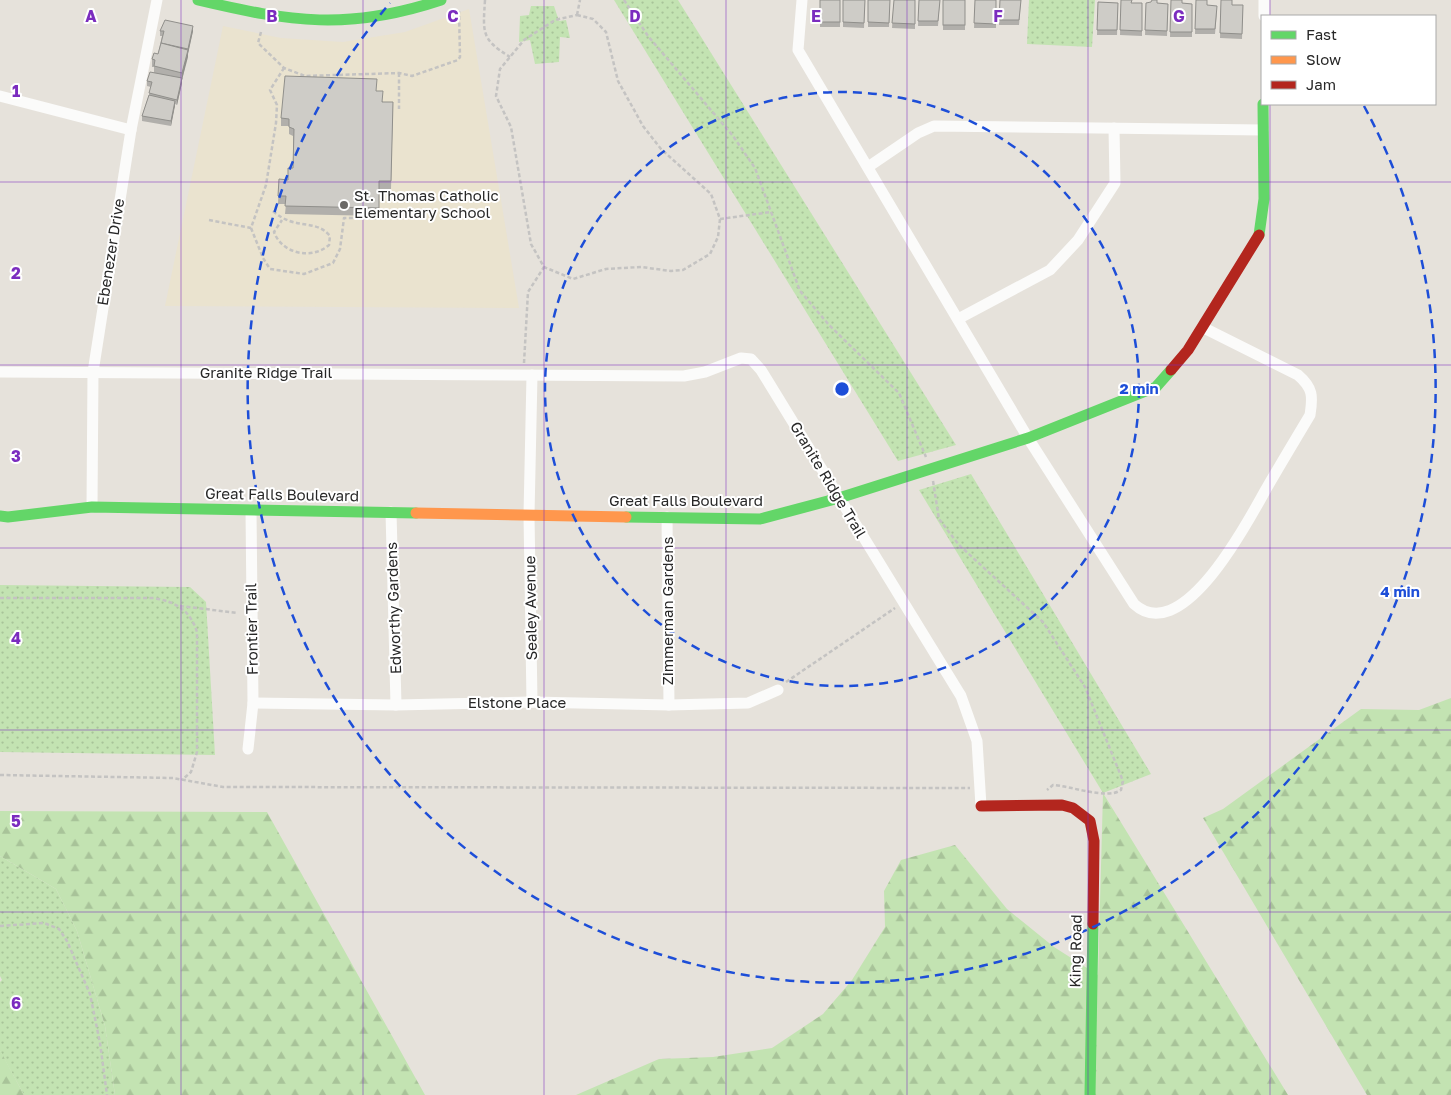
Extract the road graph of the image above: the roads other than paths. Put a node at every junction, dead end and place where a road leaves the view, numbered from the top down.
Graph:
1 (157, 0) edge
2 (198, 0) edge
3 (441, 0) edge
4 (802, 0) edge
5 (1264, 0) edge
6 (1264, 15) edge
7 (0, 96) edge
8 (1263, 105) edge
9 (1114, 128) junction
10 (131, 130) junction
11 (1263, 130) junction
12 (868, 167) junction
13 (958, 319) junction
14 (1202, 327) junction
15 (0, 372) edge
16 (93, 372) junction
17 (528, 375) junction
18 (1028, 438) junction
19 (839, 498) junction
20 (92, 507) junction
21 (251, 510) junction
22 (391, 512) junction
23 (529, 515) junction
24 (0, 516) edge
25 (667, 517) junction
26 (778, 690) road end
27 (532, 702) junction
28 (253, 703) junction
29 (396, 705) junction
30 (669, 705) junction
31 (248, 749) dead end
32 (1081, 812) joint
33 (1090, 1095) edge

1 - 10 street, Ebenezer Drive
2 - 3 street
4 - 12 street
5 - 6 street
7 - 10 street
8 - 11 street, Great Falls Boulevard
9 - 11 street
9 - 12 street
9 - 13 street
10 - 16 street, Ebenezer Drive
11 - 14 street, Great Falls Boulevard
12 - 13 street
13 - 18 street
14 - 18 street, Great Falls Boulevard
14 - 18 street
15 - 16 street, Granite Ridge Trail
16 - 17 street, Granite Ridge Trail
16 - 20 street, Ebenezer Drive
17 - 19 street, Granite Ridge Trail
17 - 23 street
18 - 19 street, Great Falls Boulevard
19 - 25 street, Great Falls Boulevard
19 - 32 street, Granite Ridge Trail
20 - 21 street, Great Falls Boulevard
20 - 24 street, Great Falls Boulevard
21 - 22 street, Great Falls Boulevard
21 - 28 street, Frontier Trail
22 - 23 street, Great Falls Boulevard
22 - 29 street, Edworthy Gardens
23 - 25 street, Great Falls Boulevard
23 - 27 street, Sealey Avenue
25 - 30 street, Zimmerman Gardens
26 - 30 street, Elstone Place
27 - 29 street, Elstone Place
27 - 30 street, Elstone Place
28 - 29 street, Elstone Place
28 - 31 street, Frontier Trail
32 - 33 street, King Road

